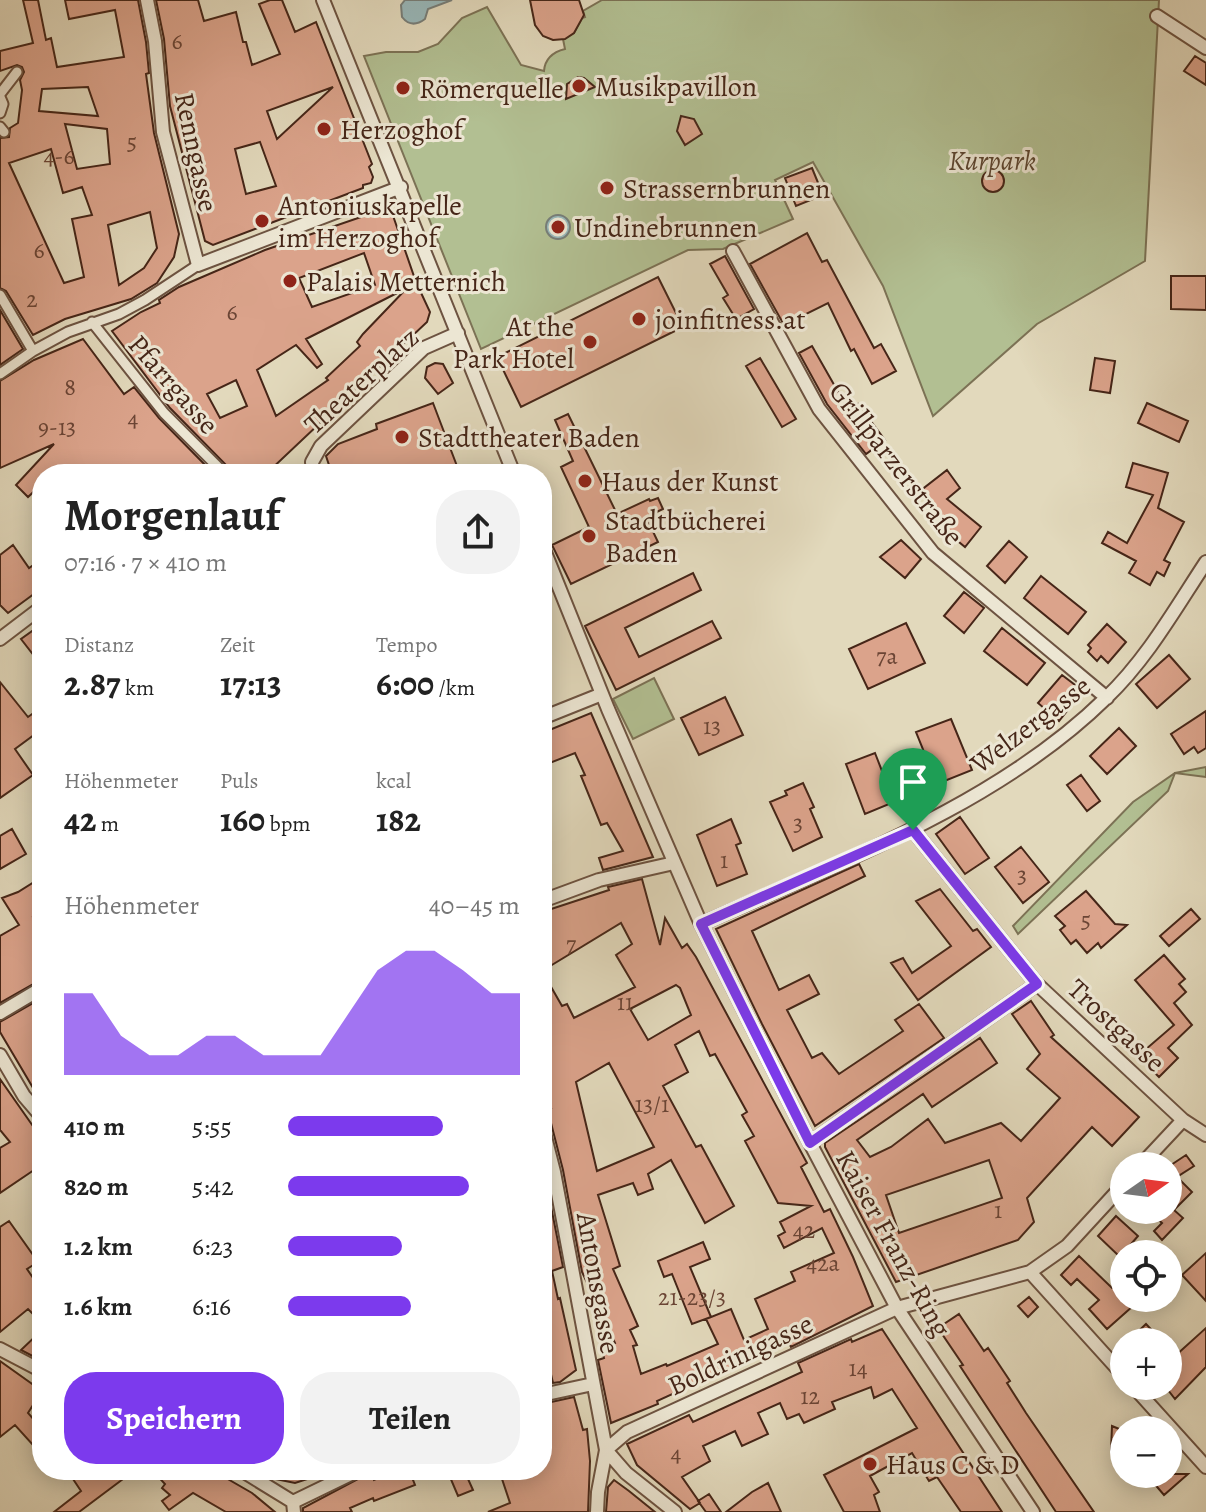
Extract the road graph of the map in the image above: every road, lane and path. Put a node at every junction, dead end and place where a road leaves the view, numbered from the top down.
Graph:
1 (147, 0) edge
2 (323, 0) edge
3 (1157, 16) dead end
4 (1206, 48) edge
5 (17, 72) dead end
6 (0, 96) edge
7 (0, 113) edge
8 (401, 187) junction
9 (733, 251) dead end
10 (198, 265) junction
11 (0, 295) edge
12 (92, 322) junction
13 (458, 333) junction
14 (33, 351) junction
15 (0, 374) edge
16 (215, 464) edge
17 (312, 464) edge
18 (506, 464) edge
19 (1206, 562) edge
20 (552, 570) edge
21 (32, 615) edge
22 (0, 639) edge
23 (602, 694) junction
24 (1107, 698) junction
25 (552, 714) edge
26 (913, 830) junction
27 (674, 863) junction
28 (552, 897) edge
29 (701, 924) junction
30 (1037, 984) junction
31 (32, 994) edge
32 (0, 1013) edge
33 (0, 1055) edge
34 (32, 1105) edge
35 (1183, 1120) junction
36 (1206, 1135) edge
37 (810, 1143) junction
38 (1153, 1152) edge
39 (552, 1164) edge
40 (1110, 1199) edge
41 (1030, 1272) junction
42 (897, 1308) junction
43 (0, 1349) edge
44 (1110, 1361) edge
45 (32, 1366) edge
46 (593, 1384) junction
47 (552, 1393) edge
48 (1146, 1400) edge
49 (606, 1450) junction
50 (1206, 1467) edge
51 (255, 1480) edge
52 (341, 1480) edge
53 (294, 1507) edge
54 (597, 1512) edge
55 (675, 1512) edge
56 (1033, 1512) edge

1 - 10 street, Renngasse
2 - 8 street
3 - 4 street
5 - 6 street
6 - 7 street
8 - 10 street
8 - 13 street
9 - 24 street, Grillparzerstraße
10 - 12 street
11 - 14 street
12 - 14 street
12 - 16 street, Pfarrgasse
13 - 17 street, Theaterplatz
13 - 18 street
14 - 15 street
19 - 24 street, Welzergasse
20 - 23 street, Kaiser Franz-Ring
21 - 22 street
23 - 25 street
23 - 27 street, Kaiser Franz-Ring
24 - 26 street, Welzergasse
26 - 29 street, Welzergasse
26 - 30 street, Trostgasse
27 - 28 street
27 - 29 street, Kaiser Franz-Ring
29 - 37 street, Kaiser Franz-Ring
30 - 35 street, Trostgasse
30 - 37 street
31 - 32 street
33 - 34 street
35 - 36 street, Trostgasse
35 - 38 street
37 - 42 street, Kaiser Franz-Ring
39 - 46 street, Antonsgasse
40 - 41 street, Boldrinigasse
41 - 42 street, Boldrinigasse
41 - 44 street
42 - 49 street, Boldrinigasse
42 - 56 street, Kaiser Franz-Ring
43 - 45 street
46 - 47 street
46 - 49 street, Antonsgasse
48 - 50 street
49 - 54 street
49 - 55 street
51 - 53 street
52 - 53 street

